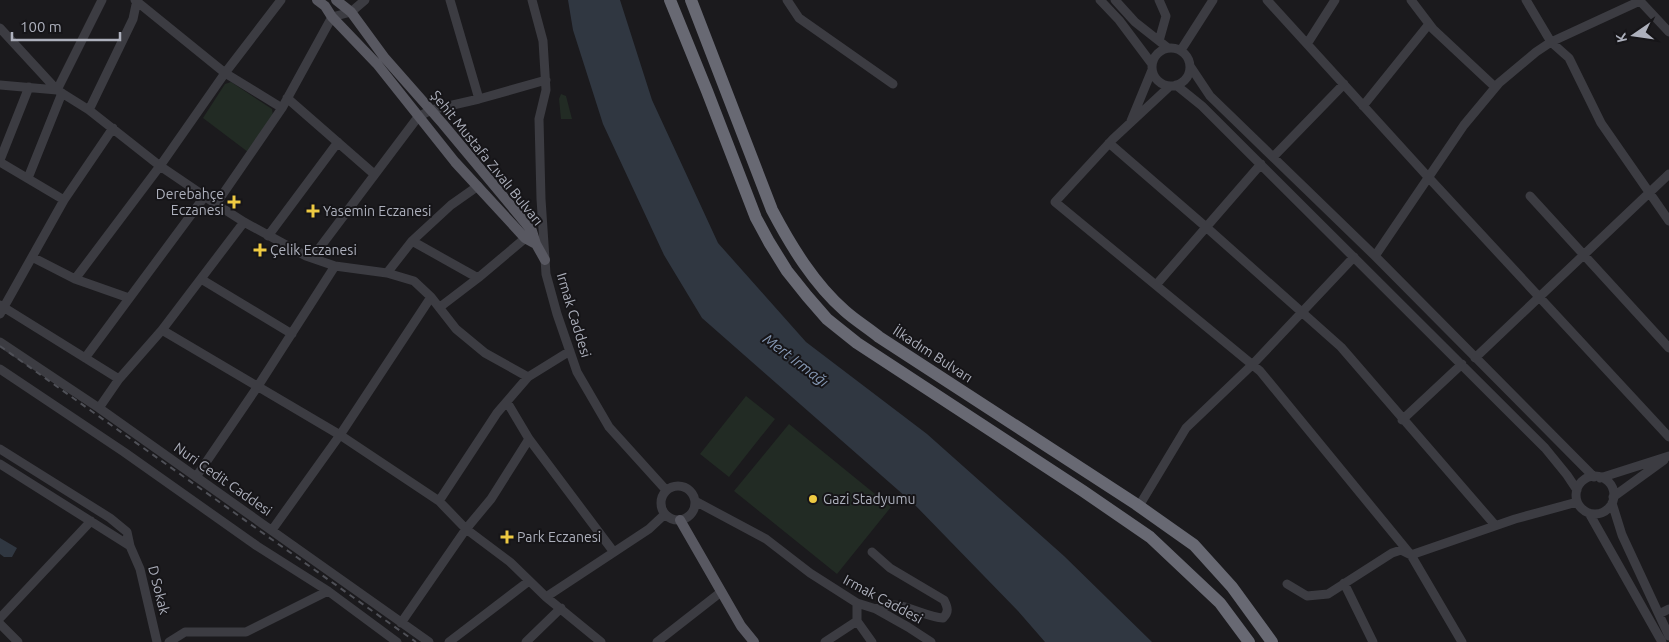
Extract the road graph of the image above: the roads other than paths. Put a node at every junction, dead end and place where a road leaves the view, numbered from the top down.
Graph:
1 (102, 0) edge
2 (136, 0) edge
3 (280, 0) edge
4 (317, 0) edge
5 (336, 0) edge
6 (365, 0) edge
7 (450, 0) edge
8 (532, 0) edge
9 (670, 0) edge
10 (691, 0) edge
11 (787, 0) edge
12 (1100, 0) edge
13 (1115, 0) edge
14 (1159, 0) edge
15 (1213, 0) edge
16 (1268, 0) edge
17 (1335, 0) edge
18 (1411, 0) edge
19 (1526, 0) edge
20 (1639, 1) edge
21 (351, 12) junction
22 (332, 17) junction
23 (1429, 24) junction
24 (0, 28) edge
25 (1669, 32) edge
26 (1159, 41) junction
27 (1551, 42) junction
28 (1307, 44) junction
29 (1168, 48) junction
30 (1181, 50) junction
31 (1190, 66) junction
32 (1152, 67) junction
33 (225, 73) junction
34 (546, 80) junction
35 (893, 84) dead end
36 (1344, 84) junction
37 (0, 85) edge
38 (1173, 85) junction
39 (29, 87) junction
40 (1495, 88) junction
41 (60, 92) junction
42 (287, 98) junction
43 (479, 99) junction
44 (1363, 106) junction
45 (282, 108) junction
46 (89, 110) junction
47 (430, 110) junction
48 (418, 117) junction
49 (1130, 123) junction
50 (113, 128) junction
51 (338, 142) junction
52 (1109, 143) junction
53 (1273, 157) junction
54 (0, 161) edge
55 (1261, 164) junction
56 (160, 166) junction
57 (374, 174) junction
58 (1669, 174) edge
59 (28, 178) junction
60 (1429, 178) junction
61 (478, 186) junction
62 (1650, 193) junction
63 (205, 196) junction
64 (1530, 196) dead end
65 (64, 200) junction
66 (216, 204) junction
67 (1669, 221) edge
68 (244, 222) junction
69 (1206, 227) junction
70 (529, 235) junction
71 (268, 236) junction
72 (412, 241) junction
73 (1584, 255) junction
74 (1375, 256) junction
75 (1354, 257) junction
76 (32, 258) junction
77 (312, 258) junction
78 (545, 260) junction
79 (335, 266) junction
80 (387, 272) junction
81 (478, 278) junction
82 (74, 279) junction
83 (201, 279) junction
84 (1156, 285) junction
85 (431, 297) junction
86 (1539, 297) junction
87 (130, 298) junction
88 (440, 307) junction
89 (1, 309) edge
90 (1302, 312) junction
91 (162, 330) junction
92 (292, 334) junction
93 (0, 342) edge
94 (1669, 348) edge
95 (570, 352) junction
96 (85, 358) junction
97 (1475, 358) junction
98 (1252, 364) junction
99 (1462, 364) junction
100 (0, 369) edge
101 (528, 377) junction
102 (119, 379) junction
103 (258, 386) junction
104 (507, 402) junction
105 (99, 408) junction
106 (1402, 420) junction
107 (340, 435) junction
108 (1669, 437) edge
109 (530, 439) junction
110 (0, 449) edge
111 (1669, 456) edge
112 (0, 464) edge
113 (196, 477) junction
114 (1597, 477) junction
115 (666, 490) junction
116 (1577, 490) junction
117 (1613, 500) junction
118 (439, 501) junction
119 (695, 501) junction
120 (1577, 502) junction
121 (1139, 506) junction
122 (1589, 513) junction
123 (665, 514) junction
124 (680, 520) junction
125 (91, 522) junction
126 (1496, 526) junction
127 (466, 529) junction
128 (272, 530) junction
129 (130, 546) junction
130 (613, 551) junction
131 (872, 552) dead end
132 (1411, 555) junction
133 (529, 581) junction
134 (1344, 583) junction
135 (1287, 584) dead end
136 (328, 591) junction
137 (721, 592) junction
138 (546, 597) junction
139 (857, 603) junction
140 (561, 608) junction
141 (876, 609) junction
142 (1669, 610) edge
143 (1659, 614) junction
144 (0, 618) edge
145 (857, 621) junction
146 (401, 623) junction
147 (0, 624) edge
148 (1669, 636) edge
149 (18, 642) edge
150 (157, 642) edge
151 (169, 642) edge
152 (397, 642) edge
153 (429, 642) edge
154 (449, 642) edge
155 (526, 642) edge
156 (601, 642) edge
157 (656, 642) edge
158 (754, 642) edge
159 (825, 642) edge
160 (872, 642) edge
161 (931, 642) edge
162 (1249, 642) edge
163 (1272, 642) edge
164 (1373, 642) edge
165 (1462, 642) edge
166 (1662, 642) edge

1 - 41 street
2 - 33 street
2 - 46 street
3 - 33 street
4 - 22 main road, Şehit Mustafa Zıvalı Bulvarı
5 - 21 main road, Şehit Mustafa Zıvalı Bulvarı
6 - 21 street
7 - 43 street
8 - 34 street, Irmak Caddesi
9 - 162 highway
10 - 121 highway, İlkadım Bulvarı
11 - 35 street
12 - 32 street
13 - 26 street
14 - 26 street
15 - 30 street
16 - 28 street
17 - 28 street
18 - 23 street
19 - 27 street
20 - 25 street
20 - 27 street
21 - 22 street
21 - 47 main road, Şehit Mustafa Zıvalı Bulvarı
22 - 42 street
22 - 48 main road, Şehit Mustafa Zıvalı Bulvarı
23 - 40 street
23 - 44 street
24 - 41 street
26 - 29 street
27 - 40 street
27 - 62 street
28 - 36 street
29 - 30 street
29 - 32 street
30 - 31 street
31 - 38 street
31 - 53 street
32 - 38 street
32 - 49 street
33 - 45 street
33 - 56 street
34 - 43 street
34 - 78 street, Irmak Caddesi
36 - 44 street
36 - 53 street
37 - 39 street
38 - 49 street
38 - 55 street
39 - 41 street
39 - 54 street
40 - 60 street
41 - 46 street
41 - 59 street
42 - 45 street
42 - 51 street
43 - 47 street
44 - 60 street
45 - 66 street
46 - 50 street
47 - 48 street
47 - 70 main road, Şehit Mustafa Zıvalı Bulvarı
48 - 57 street
48 - 61 main road, Şehit Mustafa Zıvalı Bulvarı
49 - 52 street
50 - 56 street
50 - 65 street
51 - 57 street
51 - 71 street
52 - 69 street
52 - 84 street
53 - 74 street
54 - 59 street
55 - 69 street
55 - 75 street
56 - 63 street
56 - 82 street
57 - 77 street
58 - 62 street
59 - 65 street
60 - 74 street
60 - 86 street
61 - 70 main road, Şehit Mustafa Zıvalı Bulvarı
61 - 72 street
62 - 67 street
62 - 73 street
63 - 66 street
63 - 87 street
64 - 73 street
65 - 76 street
66 - 68 street
68 - 71 street
68 - 83 street
69 - 84 street
69 - 90 street
70 - 78 main road, Şehit Mustafa Zıvalı Bulvarı
70 - 81 street
71 - 77 street
72 - 80 street
72 - 81 street
73 - 86 street
73 - 94 street
74 - 97 street
75 - 90 street
75 - 99 street
76 - 82 street
76 - 89 street
77 - 79 street
78 - 95 street, Irmak Caddesi
79 - 80 street
79 - 92 street
80 - 85 street
81 - 88 street
82 - 87 street
83 - 91 street
83 - 92 street
84 - 98 street
85 - 88 street
85 - 107 street
86 - 97 street
86 - 108 street
87 - 96 street
88 - 101 street
89 - 96 street
90 - 98 street
90 - 106 street
91 - 102 street
91 - 103 street
92 - 103 street
93 - 105 street, Nuri Cedit Caddesi
95 - 101 street
95 - 115 street, Irmak Caddesi
96 - 102 street
97 - 114 street
98 - 121 street
98 - 132 street
99 - 106 street
99 - 116 street
100 - 136 street
101 - 104 street
102 - 105 street
103 - 107 street
103 - 113 street
104 - 109 street
104 - 118 street
105 - 113 street, Nuri Cedit Caddesi
106 - 126 street
107 - 118 street
107 - 128 street
109 - 127 street
109 - 130 street
110 - 129 street, D Sokak
111 - 114 street
111 - 117 street
112 - 125 street
113 - 128 street, Nuri Cedit Caddesi
114 - 116 street
114 - 117 street
115 - 119 street
115 - 123 street
116 - 120 street
117 - 122 street
117 - 143 street
118 - 127 street
119 - 124 street
119 - 139 street, Irmak Caddesi
120 - 122 street
120 - 126 street
121 - 163 highway, İlkadım Bulvarı
122 - 166 street
123 - 124 street
123 - 130 street
124 - 137 main road
125 - 129 street
125 - 144 street
126 - 132 street
127 - 133 street
127 - 146 street
128 - 146 street, Nuri Cedit Caddesi
129 - 150 street, D Sokak
130 - 138 street
131 - 141 street
132 - 134 street
132 - 165 street
133 - 138 street
133 - 154 street
134 - 135 street
134 - 164 street
136 - 151 street
136 - 152 street
137 - 157 street
137 - 158 main road
138 - 140 street
139 - 141 street, Irmak Caddesi
139 - 145 street
140 - 155 street
140 - 156 street
141 - 161 street, Irmak Caddesi
142 - 143 street
143 - 148 street
145 - 159 street
145 - 160 street
146 - 153 street, Nuri Cedit Caddesi
147 - 149 street

